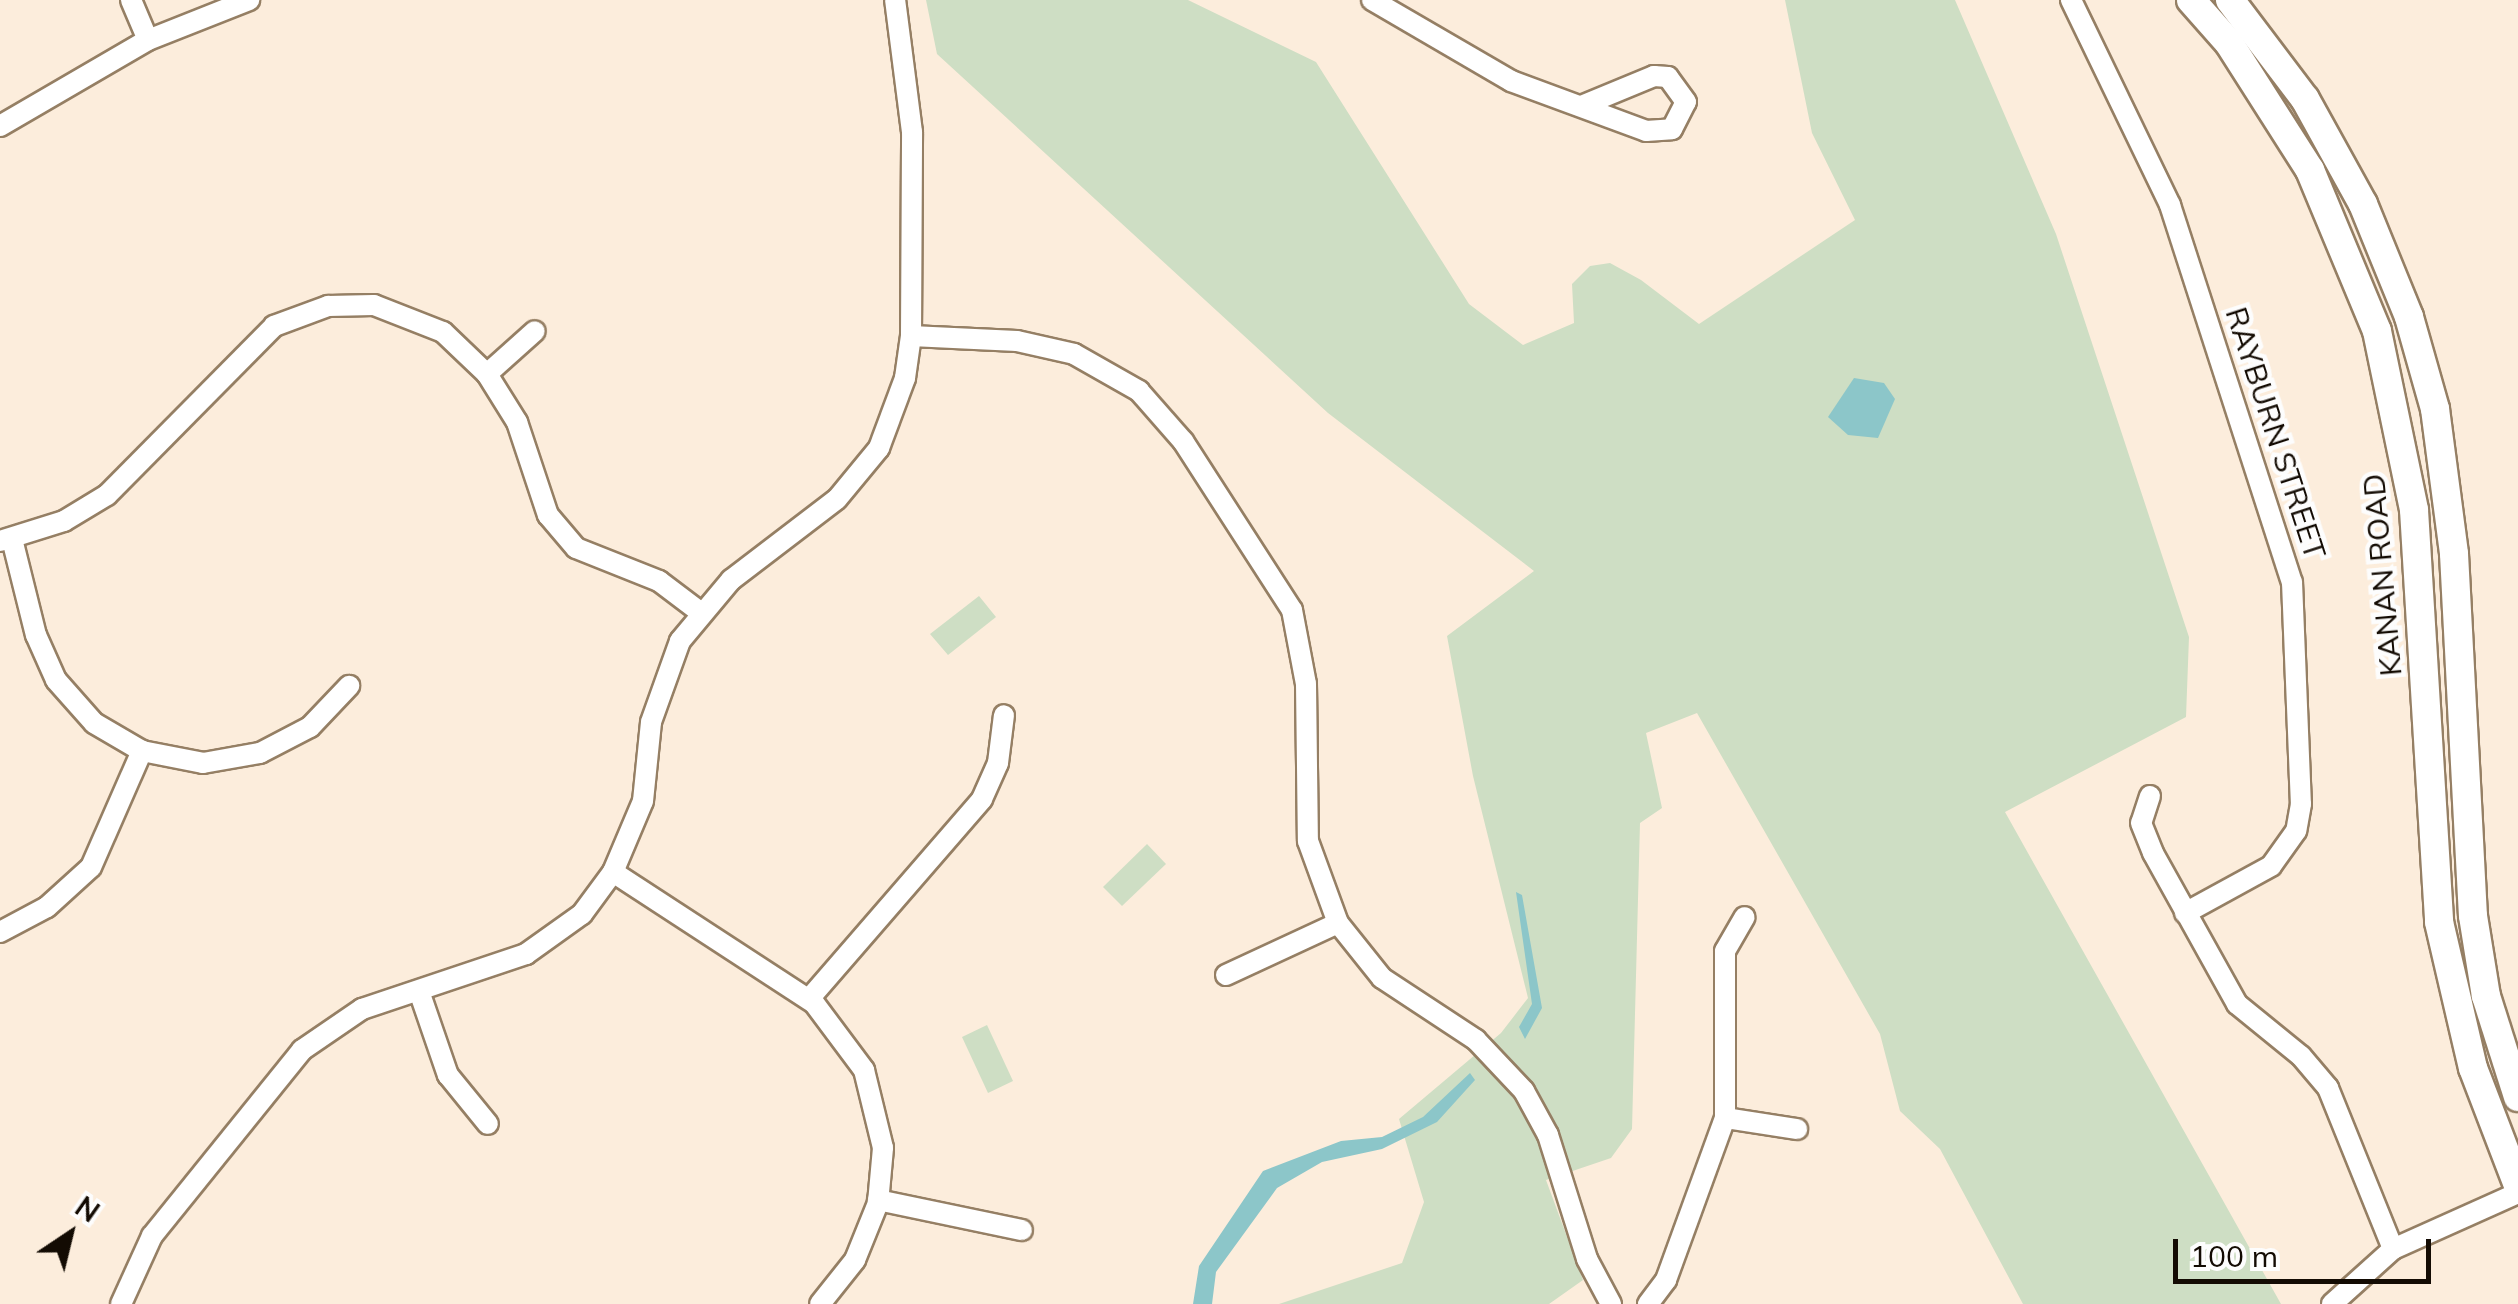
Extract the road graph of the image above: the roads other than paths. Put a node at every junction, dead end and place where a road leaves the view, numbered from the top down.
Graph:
1 (131, 0) edge
2 (249, 0) edge
3 (895, 0) edge
4 (1372, 0) edge
5 (2071, 0) edge
6 (2191, 0) edge
7 (2230, 0) edge
8 (148, 40) junction
9 (1584, 105) dead end
10 (0, 126) edge
11 (535, 332) dead end
12 (911, 336) junction
13 (487, 374) junction
14 (6, 540) edge
15 (700, 612) junction
16 (348, 686) dead end
17 (1004, 715) dead end
18 (142, 751) junction
19 (2150, 796) dead end
20 (612, 872) junction
21 (2185, 913) junction
22 (1745, 917) dead end
23 (1338, 924) junction
24 (0, 932) edge
25 (1226, 975) dead end
26 (419, 991) junction
27 (810, 1000) junction
28 (2518, 1098) edge
29 (1725, 1118) junction
30 (488, 1124) dead end
31 (1797, 1128) dead end
32 (2518, 1186) edge
33 (2518, 1193) edge
34 (878, 1200) junction
35 (1022, 1230) dead end
36 (2392, 1249) junction
37 (121, 1304) edge
38 (820, 1304) edge
39 (1611, 1304) edge
40 (1648, 1304) edge
41 (2332, 1304) edge

1 - 8 street
2 - 8 street
3 - 12 street
4 - 9 street
5 - 21 street, RAYBURN STREET
6 - 32 main road, KANAN ROAD
7 - 28 main road
8 - 10 street
11 - 13 street
12 - 15 street
12 - 23 street
13 - 14 street
13 - 15 street
14 - 18 street
15 - 20 street
16 - 18 street
17 - 27 street
18 - 24 street
19 - 21 street
20 - 26 street
20 - 27 street
21 - 36 street
22 - 29 street
23 - 25 street
23 - 39 street
26 - 30 street
26 - 37 street
27 - 34 street
29 - 31 street
29 - 40 street
33 - 36 street
34 - 35 street
34 - 38 street
36 - 41 street

